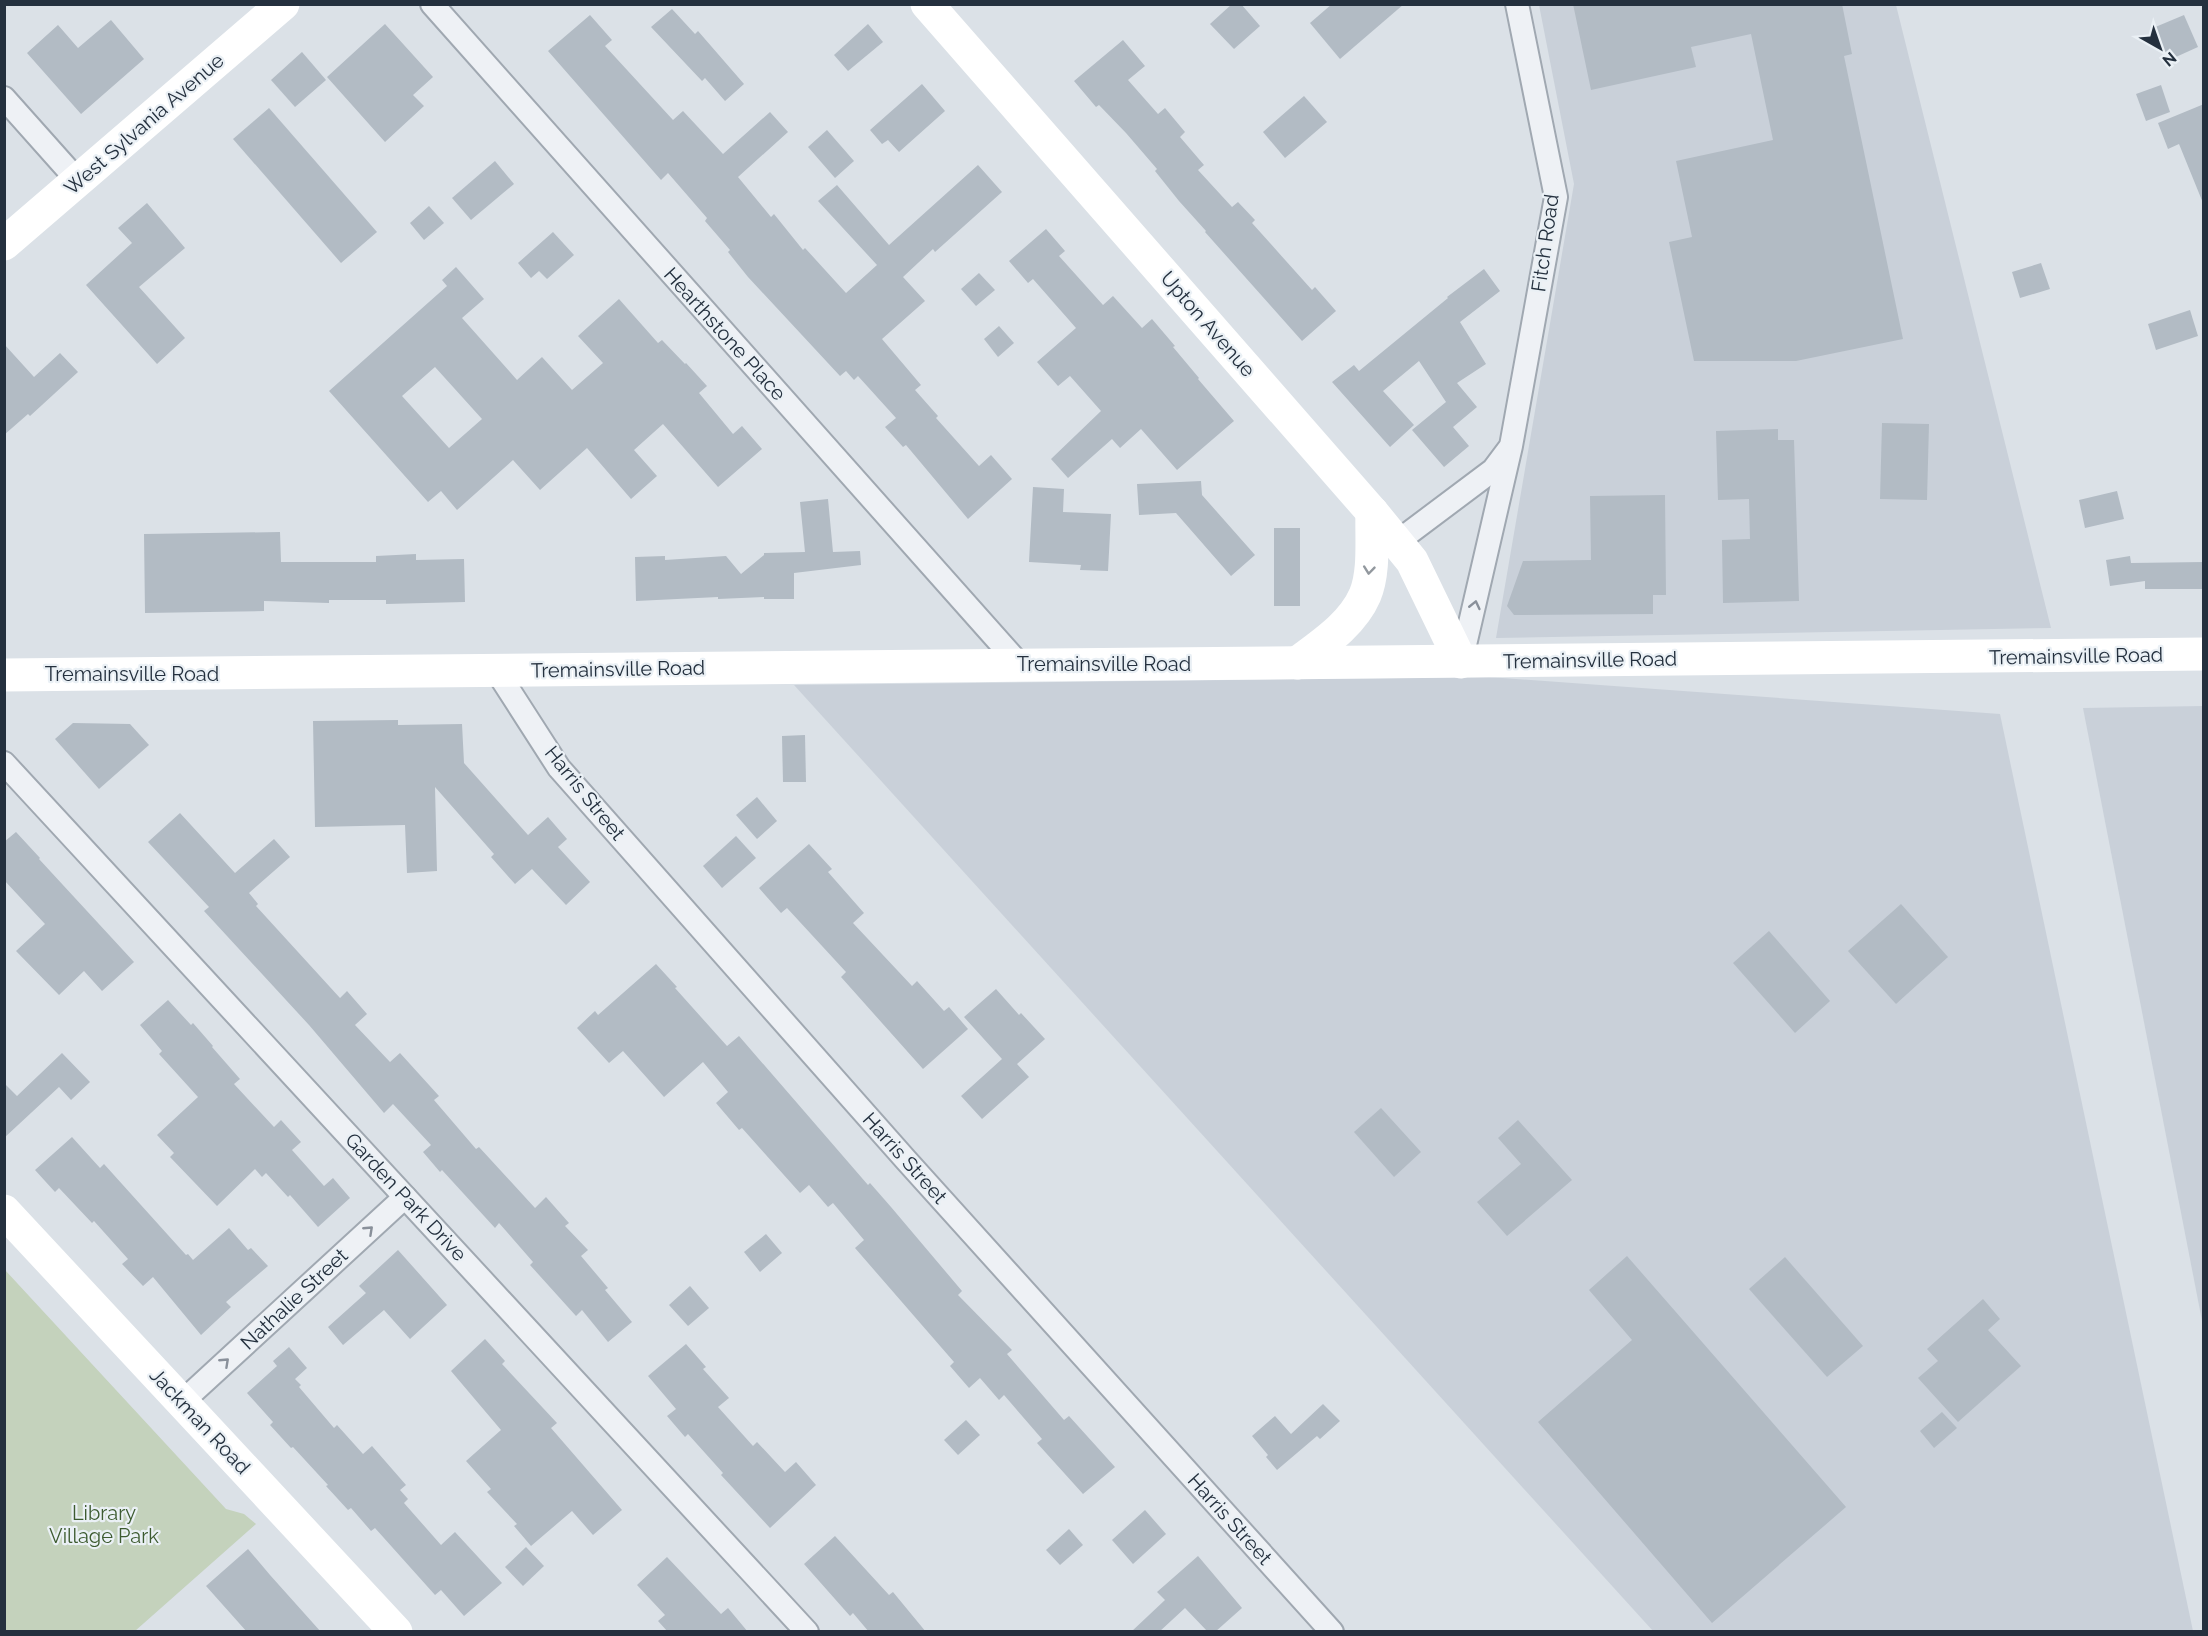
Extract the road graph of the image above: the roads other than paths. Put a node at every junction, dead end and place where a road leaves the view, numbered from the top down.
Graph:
1 (283, 4) edge
2 (432, 4) edge
3 (927, 4) edge
4 (1517, 4) edge
5 (4, 98) edge
6 (78, 181) junction
7 (4, 244) edge
8 (1511, 446) junction
9 (1372, 512) junction
10 (1397, 542) junction
11 (2204, 654) edge
12 (1461, 662) junction
13 (1297, 663) junction
14 (1019, 664) junction
15 (496, 670) junction
16 (4, 675) edge
17 (4, 763) edge
18 (405, 1197) junction
19 (4, 1211) edge
20 (182, 1401) junction
21 (392, 1630) edge
22 (807, 1632) edge
23 (1332, 1632) edge

1 - 6 street, West Sylvania Avenue
2 - 14 street, Hearthstone Place
3 - 9 street, Upton Avenue
4 - 8 street, Fitch Road
5 - 6 street
6 - 7 street, West Sylvania Avenue
8 - 10 street, Fitch Road
12 -> 8 street, Fitch Road
9 - 10 street, Upton Avenue
9 -> 13 street
10 - 12 street, Upton Avenue
11 - 12 street, Tremainsville Road
12 - 13 street, Tremainsville Road
13 - 14 street, Tremainsville Road
14 - 15 street, Tremainsville Road
15 - 16 street, Tremainsville Road
15 - 23 street, Harris Street
17 - 18 street, Garden Park Drive
20 -> 18 street, Nathalie Street
18 - 22 street, Garden Park Drive
19 - 20 street, Jackman Road
20 - 21 street, Jackman Road

